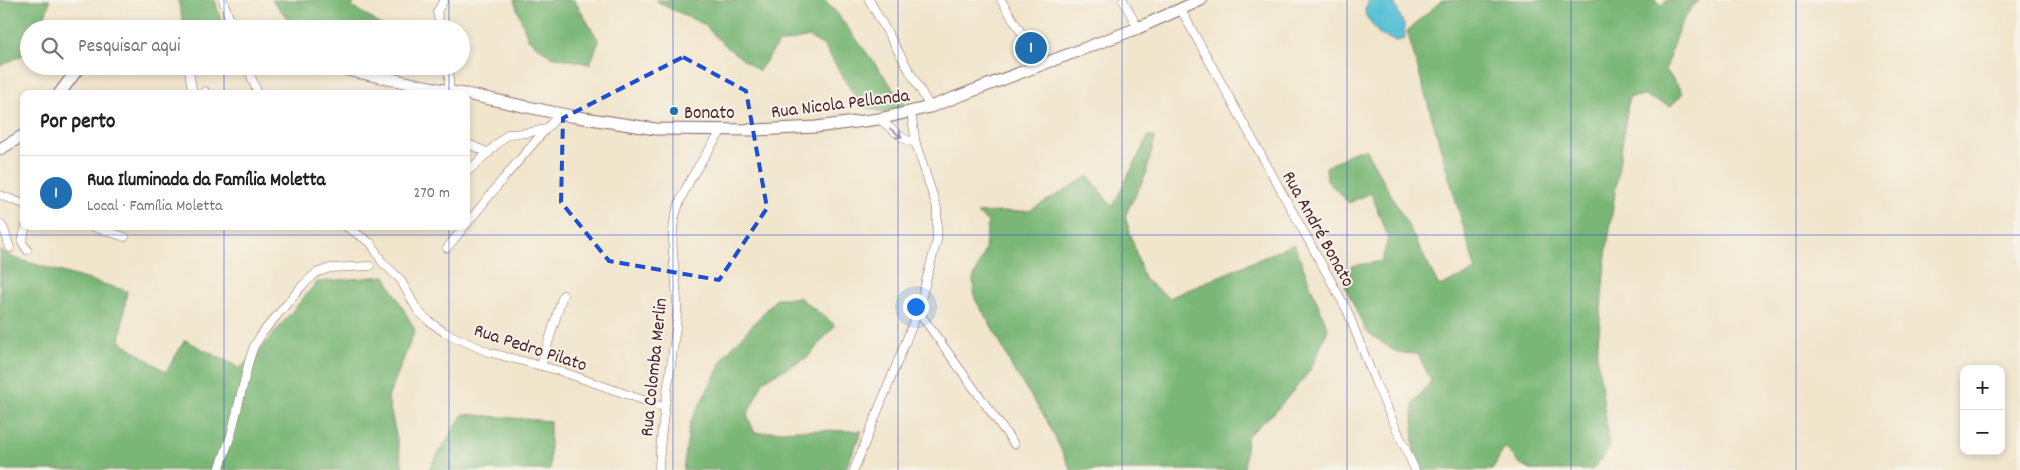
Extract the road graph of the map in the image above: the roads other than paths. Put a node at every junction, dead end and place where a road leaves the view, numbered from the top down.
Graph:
1 (223, 0) edge
2 (444, 0) edge
3 (870, 0) edge
4 (1001, 0) edge
5 (1122, 0) edge
6 (1201, 0) edge
7 (1180, 10) junction
8 (230, 20) edge
9 (439, 20) edge
10 (1138, 28) junction
11 (1042, 66) junction
12 (73, 75) edge
13 (190, 75) edge
14 (251, 75) edge
15 (364, 75) edge
16 (449, 75) edge
17 (419, 89) edge
18 (62, 90) edge
19 (193, 90) edge
20 (256, 90) edge
21 (434, 90) edge
22 (449, 90) edge
23 (470, 95) edge
24 (930, 107) junction
25 (911, 112) junction
26 (561, 114) junction
27 (879, 119) junction
28 (546, 129) junction
29 (722, 130) junction
30 (20, 136) edge
31 (916, 144) junction
32 (470, 145) edge
33 (0, 149) edge
34 (489, 153) junction
35 (470, 170) edge
36 (0, 194) edge
37 (20, 202) edge
38 (470, 221) edge
39 (0, 224) edge
40 (25, 230) edge
41 (103, 230) edge
42 (350, 230) edge
43 (463, 230) edge
44 (125, 237) dead end
45 (10, 248) dead end
46 (447, 248) dead end
47 (27, 250) dead end
48 (370, 266) dead end
49 (563, 295) dead end
50 (918, 311) junction
51 (541, 366) junction
52 (664, 407) junction
53 (1014, 444) dead end
54 (219, 470) edge
55 (659, 470) edge
56 (854, 470) edge
57 (1415, 470) edge

1 - 8 street
2 - 9 street
3 - 24 street
4 - 11 street
5 - 10 street
6 - 7 main road, Rua Nicola Pellanda
7 - 10 main road, Rua Nicola Pellanda
7 - 57 street, Rua André Bonato
10 - 11 main road, Rua Nicola Pellanda
11 - 24 main road, Rua Nicola Pellanda
12 - 18 main road
13 - 19 street
14 - 20 street
15 - 17 main road, Rua Nicola Pellanda
16 - 22 street
17 - 21 main road, Rua Nicola Pellanda
23 - 26 main road, Rua Nicola Pellanda
24 - 25 main road, Rua Nicola Pellanda
25 - 27 main road, Rua Nicola Pellanda
25 - 31 street
26 - 28 street
26 - 29 main road, Rua Nicola Pellanda
27 - 29 main road, Rua Nicola Pellanda
27 -> 31 street
28 - 34 street
28 - 38 street
29 - 52 street, Rua Colomba Merlin
30 - 33 main road
31 - 50 street
32 - 34 street
34 - 35 street
36 - 37 street
39 - 45 street
40 - 47 street
41 - 44 street
42 - 51 street, Rua Pedro Pilato
43 - 46 street
48 - 54 street
49 - 51 street
50 - 53 street
50 - 56 street
51 - 52 street, Rua Pedro Pilato
52 - 55 street, Rua Colomba Merlin

